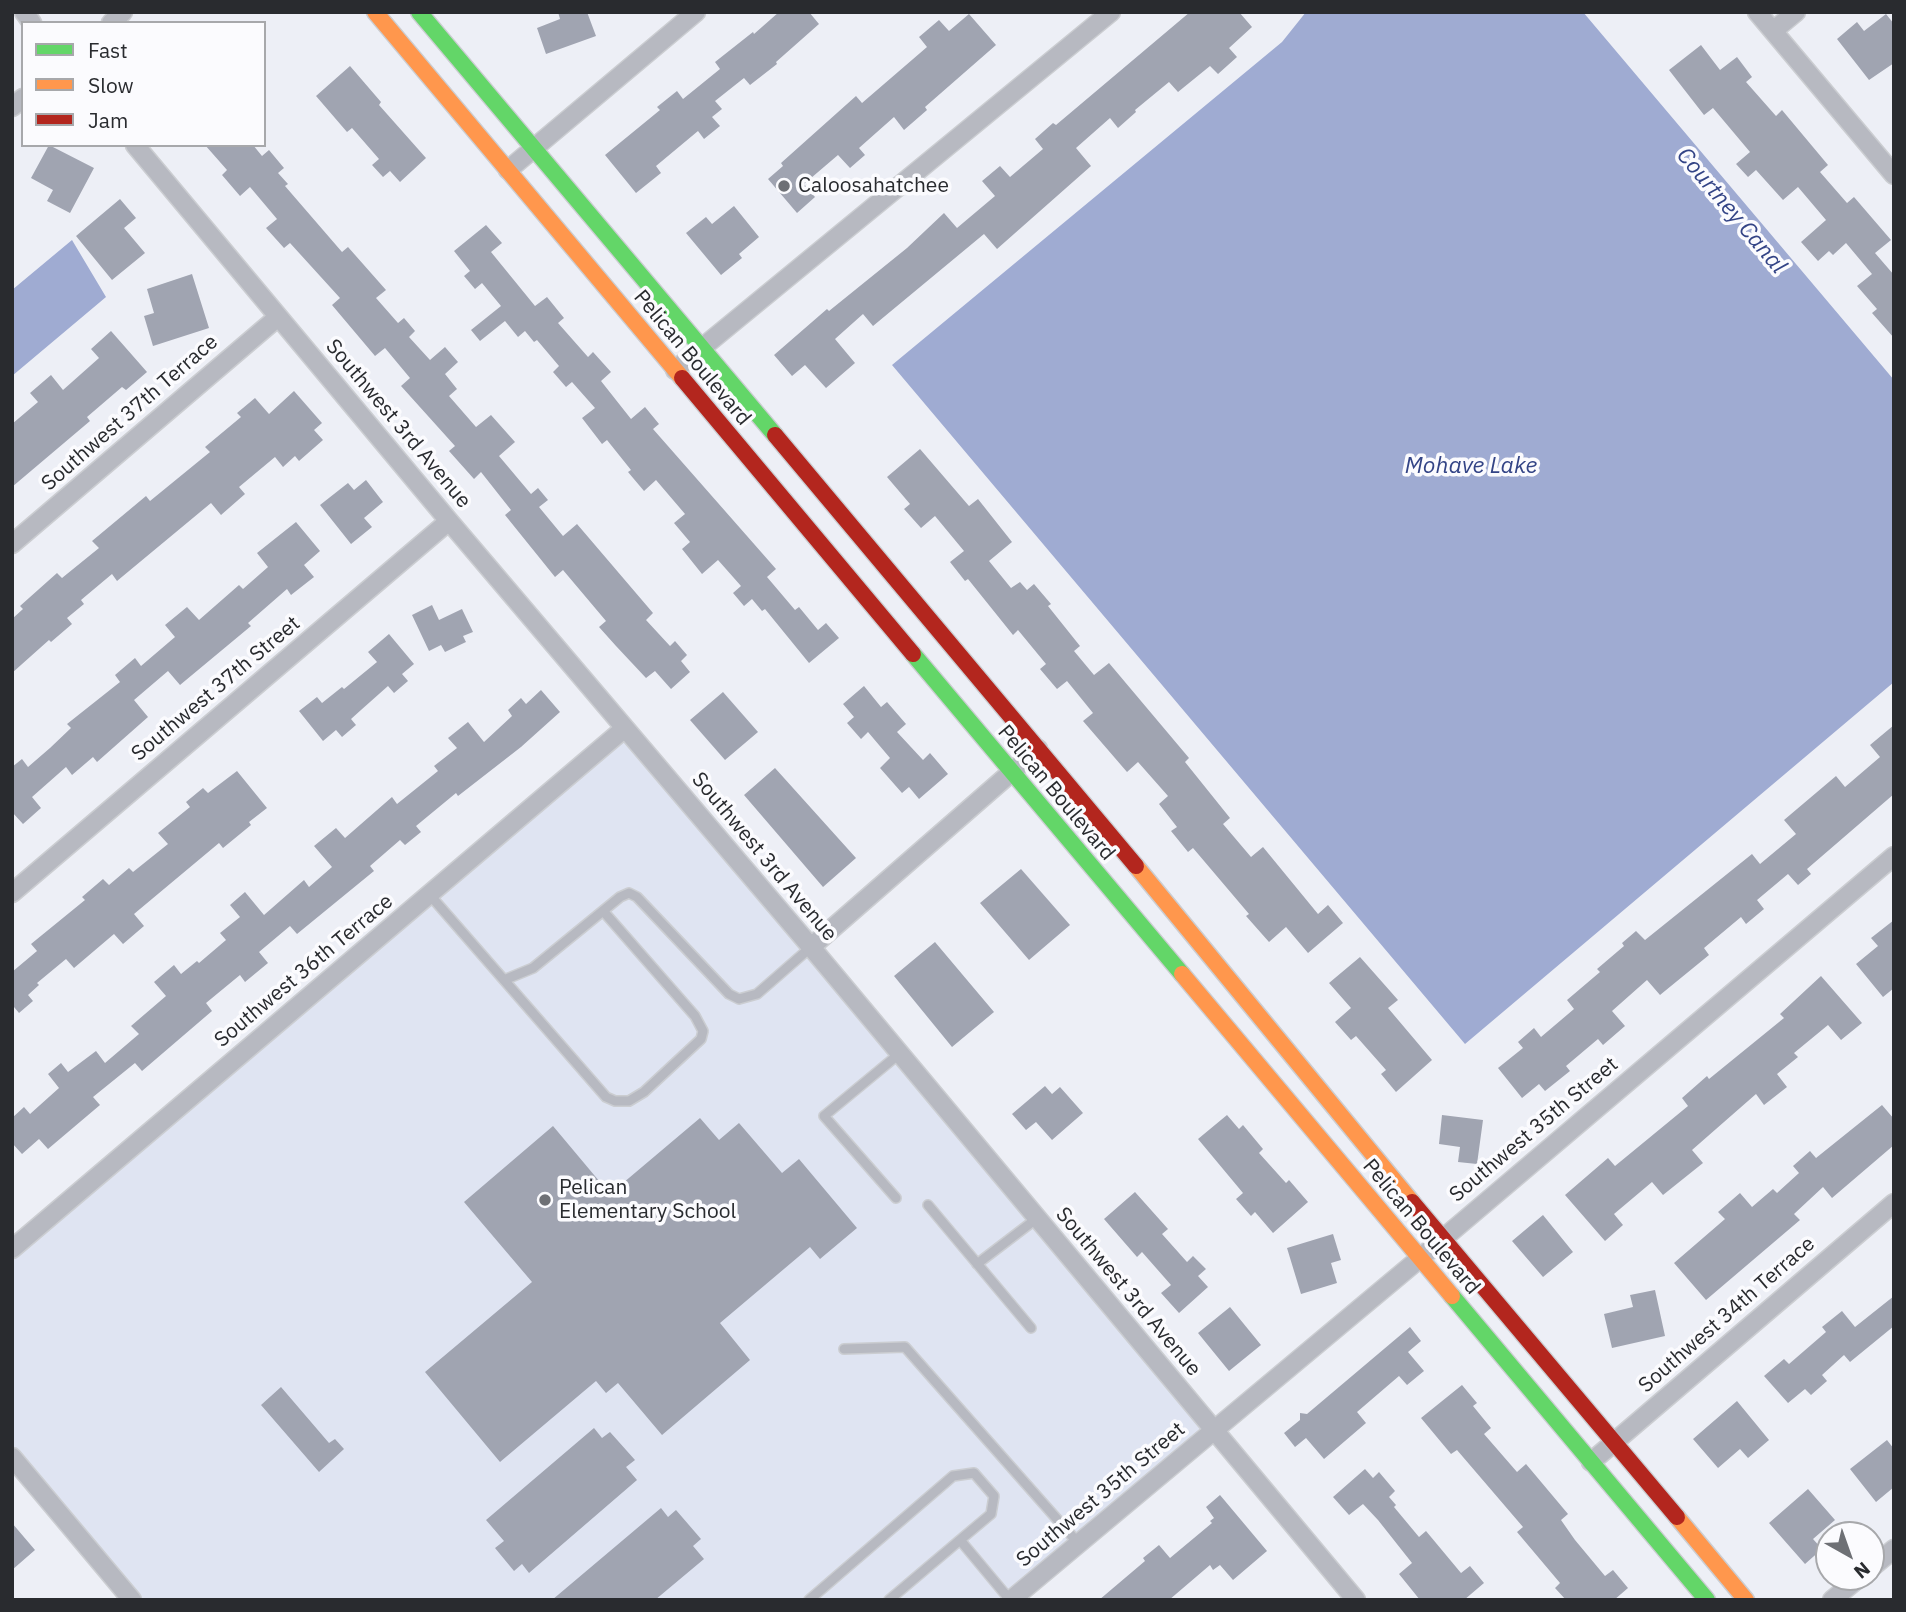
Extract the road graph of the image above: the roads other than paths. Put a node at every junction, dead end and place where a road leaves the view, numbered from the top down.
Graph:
1 (375, 12) edge
2 (419, 12) edge
3 (696, 12) edge
4 (1111, 12) edge
5 (1757, 12) edge
6 (1796, 12) edge
7 (1773, 31) junction
8 (534, 146) junction
9 (137, 147) edge
10 (508, 170) junction
11 (1894, 175) edge
12 (278, 317) junction
13 (702, 348) junction
14 (675, 370) junction
15 (449, 521) junction
16 (12, 544) edge
17 (625, 728) junction
18 (1038, 748) junction
19 (1012, 772) junction
20 (1894, 856) edge
21 (12, 892) edge
22 (429, 894) junction
23 (604, 912) junction
24 (811, 947) junction
25 (504, 979) junction
26 (899, 1054) junction
27 (897, 1198) dead end
28 (1894, 1203) edge
29 (928, 1205) dead end
30 (1036, 1219) junction
31 (1442, 1238) junction
32 (12, 1249) edge
33 (1419, 1259) junction
34 (977, 1264) junction
35 (1031, 1328) dead end
36 (844, 1349) dead end
37 (1215, 1430) junction
38 (1614, 1442) junction
39 (12, 1457) edge
40 (1591, 1462) junction
41 (960, 1540) junction
42 (1079, 1544) junction
43 (132, 1600) edge
44 (809, 1600) edge
45 (889, 1600) edge
46 (1011, 1600) edge
47 (1356, 1600) edge
48 (1707, 1600) edge
49 (1746, 1600) edge

1 - 10 street, Pelican Boulevard
2 - 8 street, Pelican Boulevard
3 - 8 street
4 - 13 street
5 - 7 street
6 - 7 street
7 - 11 street
8 - 10 street
8 - 13 street, Pelican Boulevard
9 - 12 street, Southwest 3rd Avenue
10 - 14 street, Pelican Boulevard
12 - 15 street, Southwest 3rd Avenue
12 - 16 street, Southwest 37th Terrace
13 - 14 street
13 - 18 street, Pelican Boulevard
14 - 19 street, Pelican Boulevard
15 - 17 street, Southwest 3rd Avenue
15 - 21 street, Southwest 37th Street
17 - 22 street, Southwest 36th Terrace
17 - 24 street, Southwest 3rd Avenue
18 - 19 street
18 - 31 street, Pelican Boulevard
19 - 24 street
19 - 33 street, Pelican Boulevard
20 - 31 street, Southwest 35th Street
22 - 25 lane
22 - 32 street, Southwest 36th Terrace
23 - 24 lane
23 - 25 lane
23 - 25 lane
24 - 26 street, Southwest 3rd Avenue
26 - 27 lane
26 - 30 street, Southwest 3rd Avenue
28 - 38 street, Southwest 34th Terrace
29 - 34 lane
30 - 34 lane
30 - 37 street, Southwest 3rd Avenue
31 - 33 street, Southwest 35th Street
31 - 38 street, Pelican Boulevard
33 - 37 street, Southwest 35th Street
33 - 40 street, Pelican Boulevard
34 - 35 lane
36 - 42 lane
37 - 42 street, Southwest 35th Street
37 - 47 street, Southwest 3rd Avenue
38 - 40 street, Southwest 34th Terrace
38 - 49 street, Pelican Boulevard
39 - 43 street
40 - 48 street, Pelican Boulevard
41 - 44 lane
41 - 45 lane
41 - 46 lane
42 - 46 street, Southwest 35th Street

